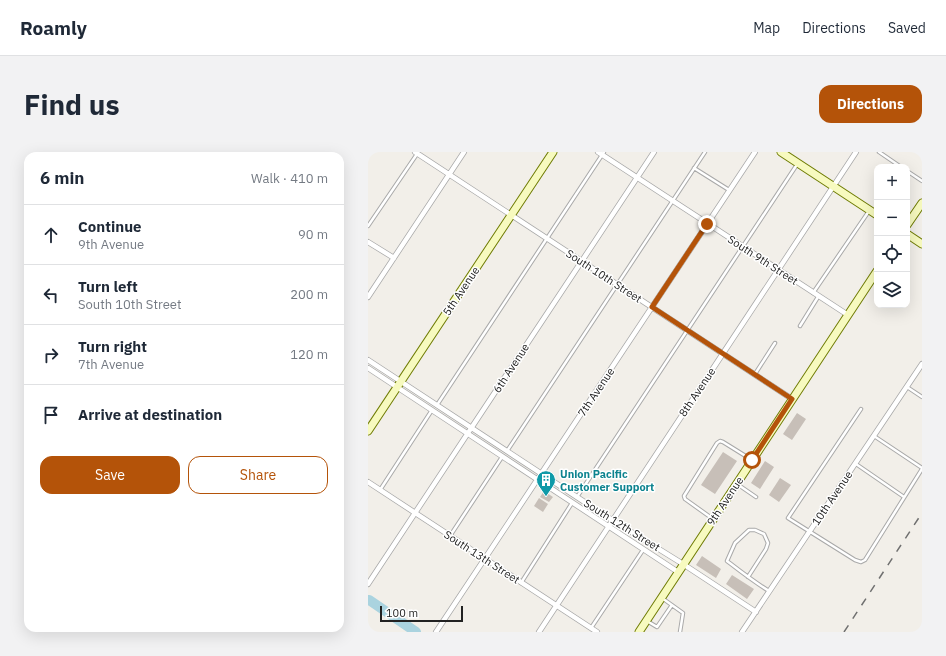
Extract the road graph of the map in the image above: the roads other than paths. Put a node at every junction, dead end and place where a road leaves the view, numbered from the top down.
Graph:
1 (417, 152) edge
2 (464, 152) edge
3 (554, 152) edge
4 (654, 152) edge
5 (705, 152) edge
6 (755, 152) edge
7 (781, 152) edge
8 (856, 152) edge
9 (879, 152) edge
10 (602, 153) edge
11 (798, 163) junction
12 (897, 164) edge
13 (694, 168) junction
14 (910, 173) edge
15 (449, 174) junction
16 (637, 178) junction
17 (922, 181) edge
18 (833, 186) junction
19 (729, 190) junction
20 (673, 201) junction
21 (922, 203) edge
22 (869, 210) junction
23 (874, 213) edge
24 (511, 215) junction
25 (910, 221) edge
26 (707, 224) junction
27 (368, 226) edge
28 (910, 236) edge
29 (547, 239) junction
30 (368, 242) edge
31 (922, 244) edge
32 (743, 247) junction
33 (394, 258) junction
34 (582, 261) junction
35 (778, 270) junction
36 (876, 272) edge
37 (618, 285) junction
38 (813, 293) junction
39 (368, 297) edge
40 (818, 297) junction
41 (652, 307) junction
42 (848, 315) junction
43 (800, 326) dead end
44 (687, 330) junction
45 (775, 343) dead end
46 (722, 354) junction
47 (368, 360) edge
48 (922, 364) edge
49 (368, 368) edge
50 (754, 374) junction
51 (399, 384) junction
52 (907, 387) junction
53 (922, 397) edge
54 (792, 399) junction
55 (437, 405) junction
56 (861, 409) dead end
57 (433, 410) junction
58 (472, 428) junction
59 (368, 431) edge
60 (468, 434) junction
61 (874, 436) junction
62 (507, 451) junction
63 (502, 456) junction
64 (752, 460) junction
65 (855, 463) junction
66 (922, 469) edge
67 (542, 474) junction
68 (538, 480) junction
69 (368, 482) edge
70 (736, 484) junction
71 (380, 490) junction
72 (577, 497) junction
73 (756, 497) dead end
74 (904, 497) junction
75 (572, 502) junction
76 (415, 513) junction
77 (713, 519) junction
78 (612, 520) junction
79 (609, 526) junction
80 (809, 532) junction
81 (450, 536) junction
82 (644, 549) junction
83 (485, 560) junction
84 (683, 564) junction
85 (678, 572) junction
86 (748, 577) junction
87 (521, 583) junction
88 (368, 584) edge
89 (769, 592) junction
90 (662, 597) junction
91 (556, 605) junction
92 (672, 605) junction
93 (756, 612) junction
94 (646, 620) junction
95 (591, 628) junction
96 (436, 632) edge
97 (539, 632) edge
98 (597, 632) edge
99 (638, 632) edge
100 (680, 632) edge
101 (742, 632) edge

1 - 15 street, South 10th Street
1 - 27 lane
2 - 15 street
3 - 24 main road, 5th Avenue
4 - 16 street, 6th Avenue
5 - 13 lane
6 - 19 street, 7th Avenue
7 - 11 main road
8 - 18 street, 8th Avenue
9 - 12 lane
10 - 16 street, South 9th Street
10 - 29 lane
11 - 18 main road
11 - 32 lane
13 - 19 lane
13 - 20 lane
14 - 17 lane
15 - 24 street, South 10th Street
15 - 33 street
16 - 20 street, South 9th Street
16 - 34 street, 6th Avenue
18 - 22 main road
18 - 35 street, 8th Avenue
19 - 26 street, 7th Avenue
20 - 26 street, South 9th Street
20 - 37 lane
21 - 25 main road
22 - 23 main road
22 - 38 lane
24 - 29 street, South 10th Street
24 - 51 main road, 5th Avenue
26 - 32 street, South 9th Street
26 - 41 street, 7th Avenue
28 - 31 main road
29 - 34 street, South 10th Street
29 - 55 lane
30 - 33 street
32 - 35 street, South 9th Street
32 - 44 lane
33 - 39 street
34 - 37 street, South 10th Street
34 - 58 street, 6th Avenue
35 - 38 street, South 9th Street
35 - 46 street, 8th Avenue
36 - 42 main road, 9th Avenue
37 - 41 street, South 10th Street
37 - 62 lane
38 - 40 street, South 9th Street
40 - 42 street, South 9th Street
40 - 43 lane
41 - 44 street, South 10th Street
41 - 67 street, 7th Avenue
42 - 54 main road, 9th Avenue
44 - 46 street, South 10th Street
44 - 72 lane
45 - 50 lane
46 - 50 street, South 10th Street
46 - 78 street, 8th Avenue
47 - 51 street, South 12th Street
48 - 52 street, 10th Avenue
49 - 51 street, South 12th Street
50 - 54 street, South 10th Street
51 - 55 street, South 12th Street
51 - 57 street
51 - 59 main road, 5th Avenue
52 - 53 lane
52 - 61 street, 10th Avenue
54 - 64 main road, 9th Avenue
55 - 58 street, South 12th Street
56 - 80 lane
57 - 60 street
57 - 71 lane
58 - 60 street, 6th Avenue
58 - 62 street, South 12th Street
60 - 63 street
60 - 76 street, 6th Avenue
61 - 65 street, 10th Avenue
61 - 66 lane
62 - 67 street, South 12th Street
63 - 68 street
63 - 81 lane
64 - 70 main road, 9th Avenue
64 - 77 lane
65 - 74 lane
65 - 80 street, 10th Avenue
66 - 74 lane
67 - 68 street, 7th Avenue
67 - 72 street, South 12th Street
68 - 75 street
68 - 83 street, 7th Avenue
69 - 71 street, South 13th Street
70 - 73 lane
70 - 77 main road, 9th Avenue
71 - 76 street, South 13th Street
72 - 78 street, South 12th Street
74 - 80 lane
75 - 79 street
75 - 87 lane
76 - 81 street, South 13th Street
76 - 88 street, 6th Avenue
77 - 84 main road, 9th Avenue
78 - 79 street, 8th Avenue
78 - 84 street, South 12th Street
79 - 82 street
79 - 91 street, 8th Avenue
80 - 89 street, 10th Avenue
81 - 83 street, South 13th Street
82 - 85 street
82 - 95 lane
83 - 87 street, South 13th Street
83 - 96 street, 7th Avenue
84 - 85 main road, 9th Avenue
84 - 93 street, South 12th Street
85 - 90 main road, 9th Avenue
86 - 86 lane
86 - 89 lane
87 - 91 street, South 13th Street
89 - 93 street, 10th Avenue
90 - 92 lane
90 - 94 main road, 9th Avenue
91 - 95 street, South 13th Street
91 - 97 street, 8th Avenue
92 - 94 lane
92 - 100 lane
93 - 101 street, 10th Avenue
94 - 99 main road, 9th Avenue
95 - 98 street, South 13th Street

